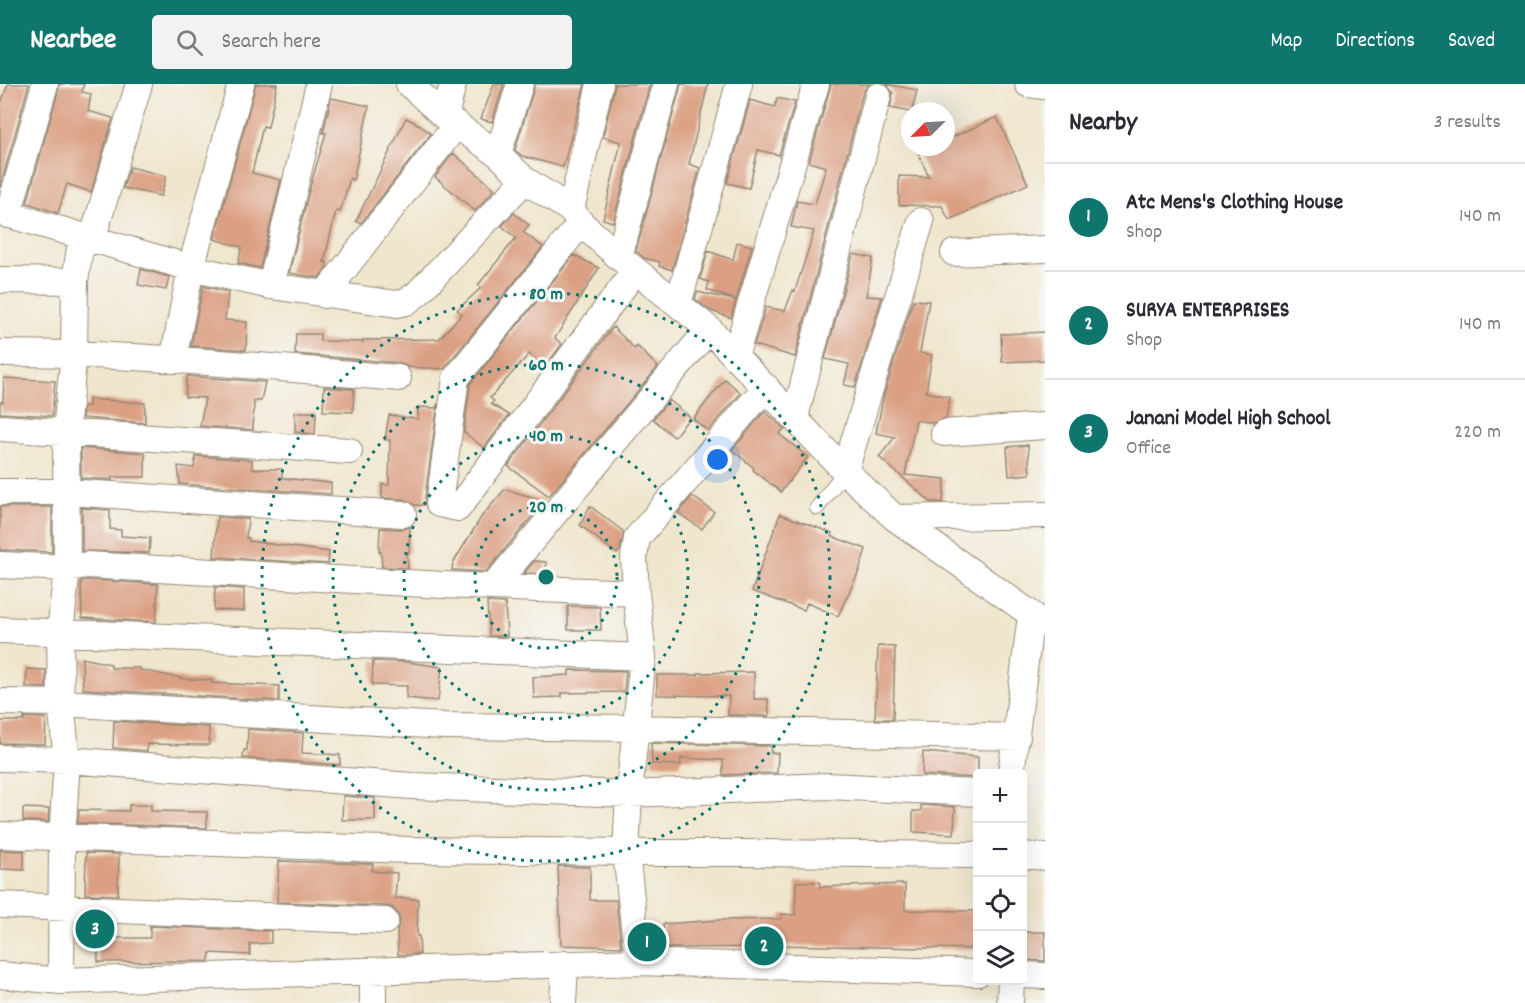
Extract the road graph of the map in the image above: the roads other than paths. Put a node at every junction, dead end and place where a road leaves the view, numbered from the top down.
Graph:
1 (45, 84) edge
2 (139, 84) edge
3 (241, 84) edge
4 (319, 84) edge
5 (409, 84) edge
6 (453, 84) edge
7 (520, 84) edge
8 (600, 84) edge
9 (666, 84) edge
10 (739, 84) edge
11 (816, 84) edge
12 (878, 96) dead end
13 (451, 120) junction
14 (498, 154) junction
15 (525, 180) junction
16 (4, 214) edge
17 (576, 217) junction
18 (921, 221) dead end
19 (92, 240) junction
20 (1045, 249) edge
21 (954, 253) dead end
22 (627, 264) junction
23 (191, 268) junction
24 (0, 280) edge
25 (75, 281) junction
26 (271, 286) junction
27 (324, 295) junction
28 (678, 304) junction
29 (709, 329) junction
30 (0, 353) edge
31 (74, 353) junction
32 (735, 357) junction
33 (173, 360) junction
34 (398, 378) dead end
35 (766, 387) junction
36 (795, 417) junction
37 (1045, 426) edge
38 (0, 428) edge
39 (66, 432) junction
40 (944, 433) dead end
41 (349, 452) dead end
42 (846, 471) junction
43 (0, 492) edge
44 (66, 492) junction
45 (817, 508) dead end
46 (403, 514) dead end
47 (1045, 515) edge
48 (895, 518) junction
49 (0, 565) edge
50 (67, 568) junction
51 (493, 587) junction
52 (636, 592) junction
53 (1038, 620) edge
54 (0, 630) edge
55 (60, 633) junction
56 (643, 657) junction
57 (0, 702) edge
58 (61, 703) junction
59 (636, 728) junction
60 (1017, 736) junction
61 (0, 758) edge
62 (67, 760) junction
63 (1012, 769) edge
64 (973, 793) edge
65 (629, 794) junction
66 (0, 835) edge
67 (62, 838) junction
68 (626, 852) junction
69 (973, 855) edge
70 (1027, 855) edge
71 (1045, 857) edge
72 (0, 905) edge
73 (63, 907) junction
74 (385, 921) dead end
75 (638, 962) junction
76 (565, 964) junction
77 (373, 971) junction
78 (973, 974) edge
79 (0, 975) edge
80 (1027, 975) edge
81 (1045, 976) edge
82 (61, 981) junction
83 (1011, 985) edge
84 (373, 1003) edge
85 (563, 1003) edge
86 (1010, 1003) edge

1 - 16 street
2 - 19 street
3 - 23 street
4 - 26 street
5 - 13 street
6 - 13 street
7 - 14 street
8 - 17 street
9 - 22 street
10 - 28 street
11 - 32 street
12 - 36 street
13 - 14 street
13 - 27 street
14 - 15 street
15 - 17 street
15 - 27 street
16 - 19 street
17 - 22 street
17 - 22 street
18 - 42 street
19 - 23 street
19 - 25 street
20 - 21 street
22 - 28 street
23 - 26 street
23 - 33 street
24 - 25 street
25 - 31 street
26 - 27 street
28 - 29 street
29 - 32 street
29 - 51 street
30 - 31 street
31 - 33 street
31 - 39 street
32 - 35 street
33 - 34 street
35 - 36 street
35 - 52 street
36 - 42 street
37 - 40 street
38 - 39 street
39 - 41 street
39 - 44 street
42 - 45 lane
42 - 48 street
43 - 44 street
44 - 46 street
44 - 50 street
47 - 48 street
48 - 53 street
49 - 50 street
50 - 51 street
50 - 55 street
51 - 52 street
52 - 56 street
53 - 60 street
54 - 55 street
55 - 56 street
55 - 58 street
56 - 59 street
57 - 58 street
58 - 59 street
58 - 62 street
59 - 60 street
59 - 65 street
60 - 63 street
61 - 62 street
62 - 65 street
62 - 67 street
64 - 65 street
65 - 68 street
66 - 67 street
67 - 68 street
67 - 73 street
68 - 69 street
68 - 75 street
70 - 71 street
72 - 73 street
73 - 74 street
73 - 82 street
75 - 76 street
75 - 78 street
76 - 77 street
76 - 85 street
77 - 82 street
77 - 84 street
79 - 82 street
80 - 81 street
83 - 86 street

